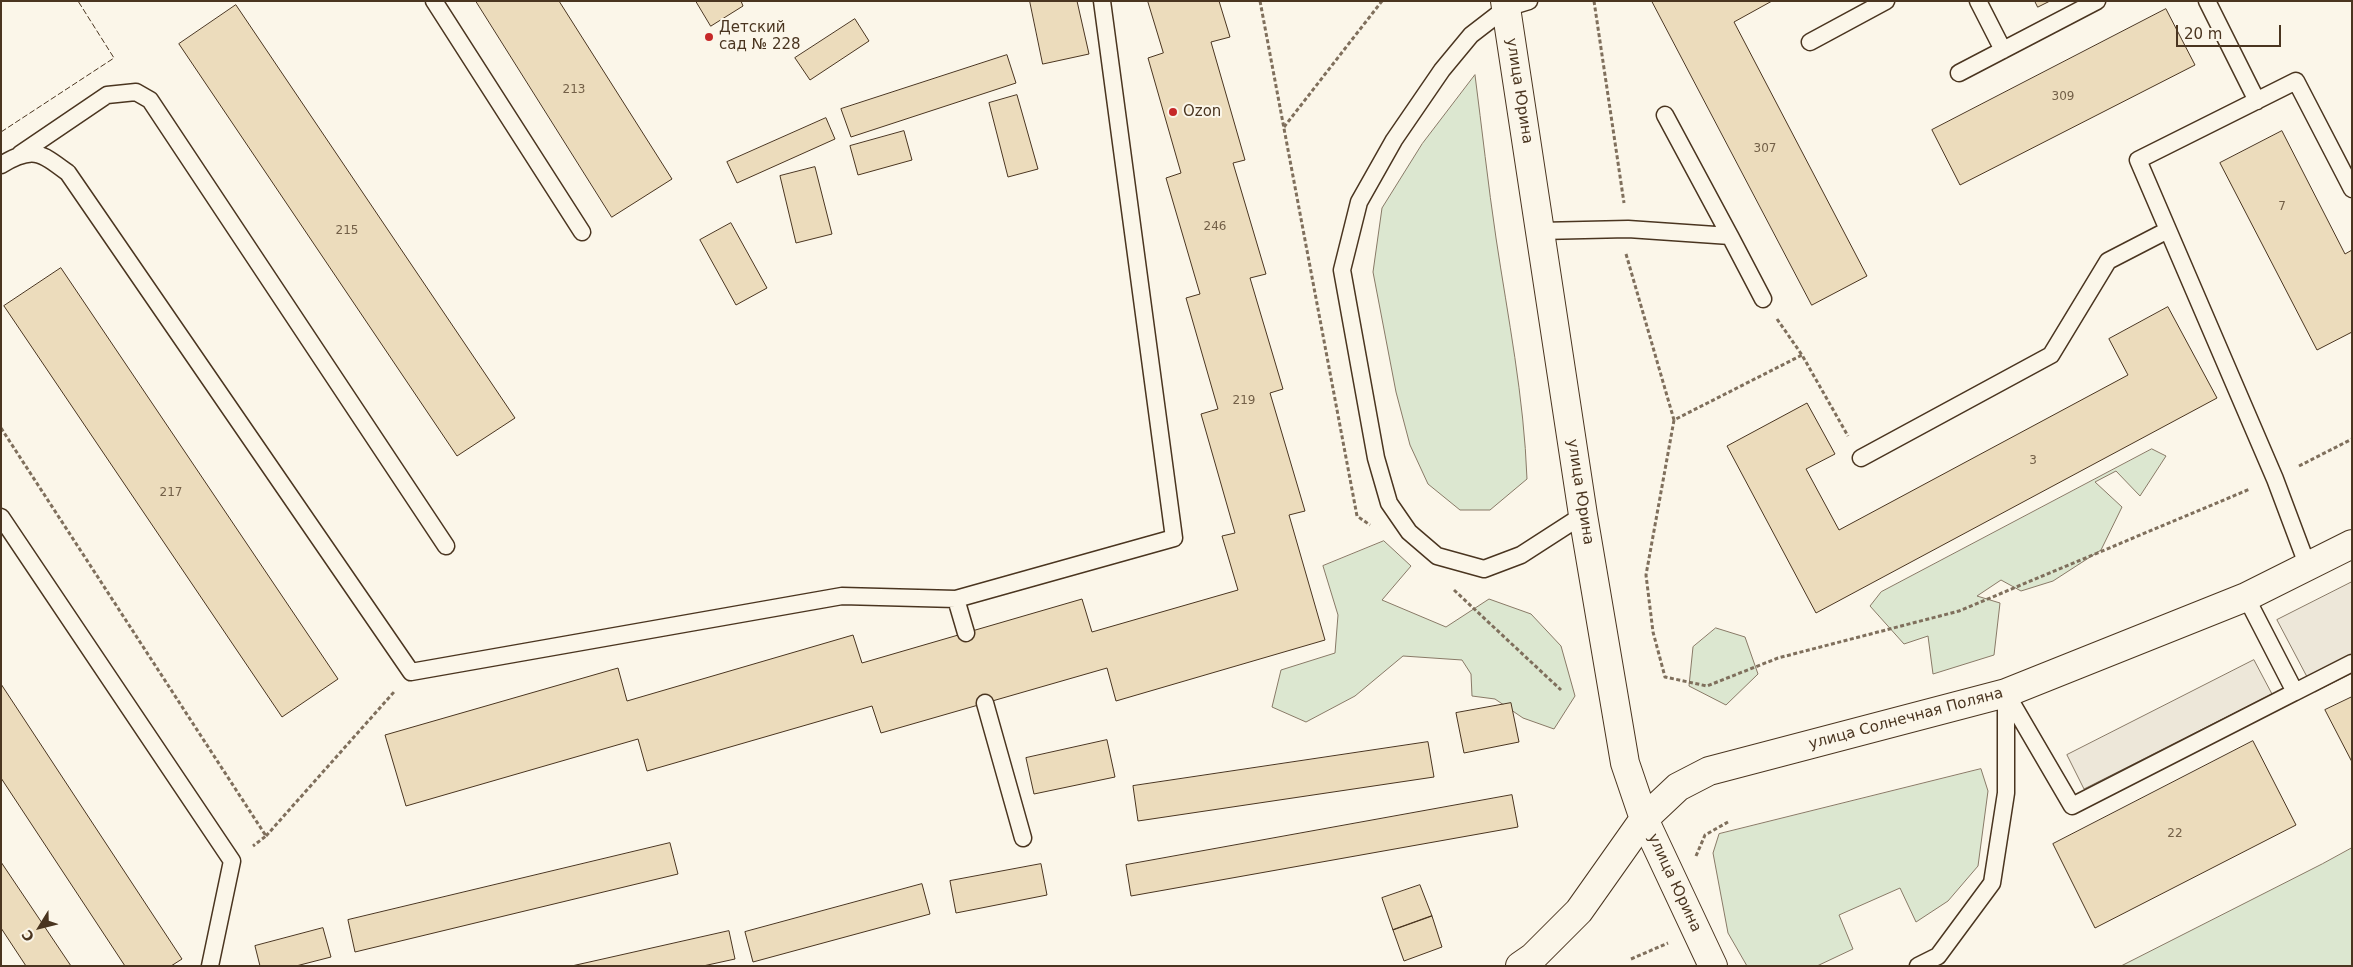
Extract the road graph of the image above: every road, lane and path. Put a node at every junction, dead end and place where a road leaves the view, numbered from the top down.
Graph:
1 (434, 1) edge
2 (1102, 1) edge
3 (1260, 1) edge
4 (1382, 1) edge
5 (1594, 1) edge
6 (1886, 1) edge
7 (1978, 1) edge
8 (2097, 1) edge
9 (2206, 1) edge
10 (1513, 4) edge
11 (1810, 42) dead end
12 (2003, 50) junction
13 (1959, 73) dead end
14 (2258, 101) junction
15 (1665, 115) dead end
16 (1284, 128) junction
17 (20, 154) junction
18 (1, 165) edge
19 (2352, 189) edge
20 (1628, 229) junction
21 (2168, 230) junction
22 (1540, 231) junction
23 (582, 232) dead end
24 (1730, 236) junction
25 (1633, 280) dead end
26 (1764, 299) joint
27 (1802, 355) junction
28 (1674, 420) junction
29 (1, 428) edge
30 (2352, 438) edge
31 (1860, 458) joint
32 (2275, 479) junction
33 (1583, 516) junction
34 (1, 517) edge
35 (1373, 528) dead end
36 (2352, 544) edge
37 (446, 546) dead end
38 (2308, 567) junction
39 (1450, 586) dead end
40 (2246, 598) junction
41 (956, 599) junction
42 (966, 632) dead end
43 (2352, 663) edge
44 (412, 672) junction
45 (1561, 690) dead end
46 (2295, 692) junction
47 (2006, 693) junction
48 (985, 704) dead end
49 (1644, 819) junction
50 (266, 836) junction
51 (1023, 838) dead end
52 (232, 861) junction
53 (210, 966) edge
54 (1520, 966) edge
55 (1713, 966) edge
56 (1918, 966) edge

1 - 23 lane
2 - 41 lane
3 - 16 path
4 - 16 path
5 - 20 path
6 - 11 lane
7 - 12 lane
8 - 12 lane
9 - 14 lane
10 - 22 street, улица Юрина
10 - 33 lane
12 - 13 lane
14 - 19 lane
14 - 21 lane
15 - 24 lane
16 - 35 path
17 - 18 lane
17 - 37 lane
17 - 44 lane
20 - 22 lane
20 - 24 lane
21 - 31 lane
21 - 32 lane
22 - 33 street, улица Юрина
24 - 26 lane
25 - 28 path
26 - 27 path
27 - 28 path
27 - 31 path
28 - 32 path
29 - 50 path
30 - 32 path
32 - 38 lane
33 - 49 street, улица Юрина
34 - 52 lane
36 - 38 street, улица Солнечная Поляна
38 - 40 street, улица Солнечная Поляна
39 - 45 path
40 - 46 lane
40 - 47 street, улица Солнечная Поляна
41 - 42 lane
41 - 44 lane
43 - 46 lane
44 - 50 path
46 - 47 lane
47 - 49 street, улица Солнечная Поляна
47 - 56 lane
48 - 51 lane
49 - 54 street, улица Солнечная Поляна
49 - 55 street, улица Юрина
50 - 52 path
52 - 53 lane

